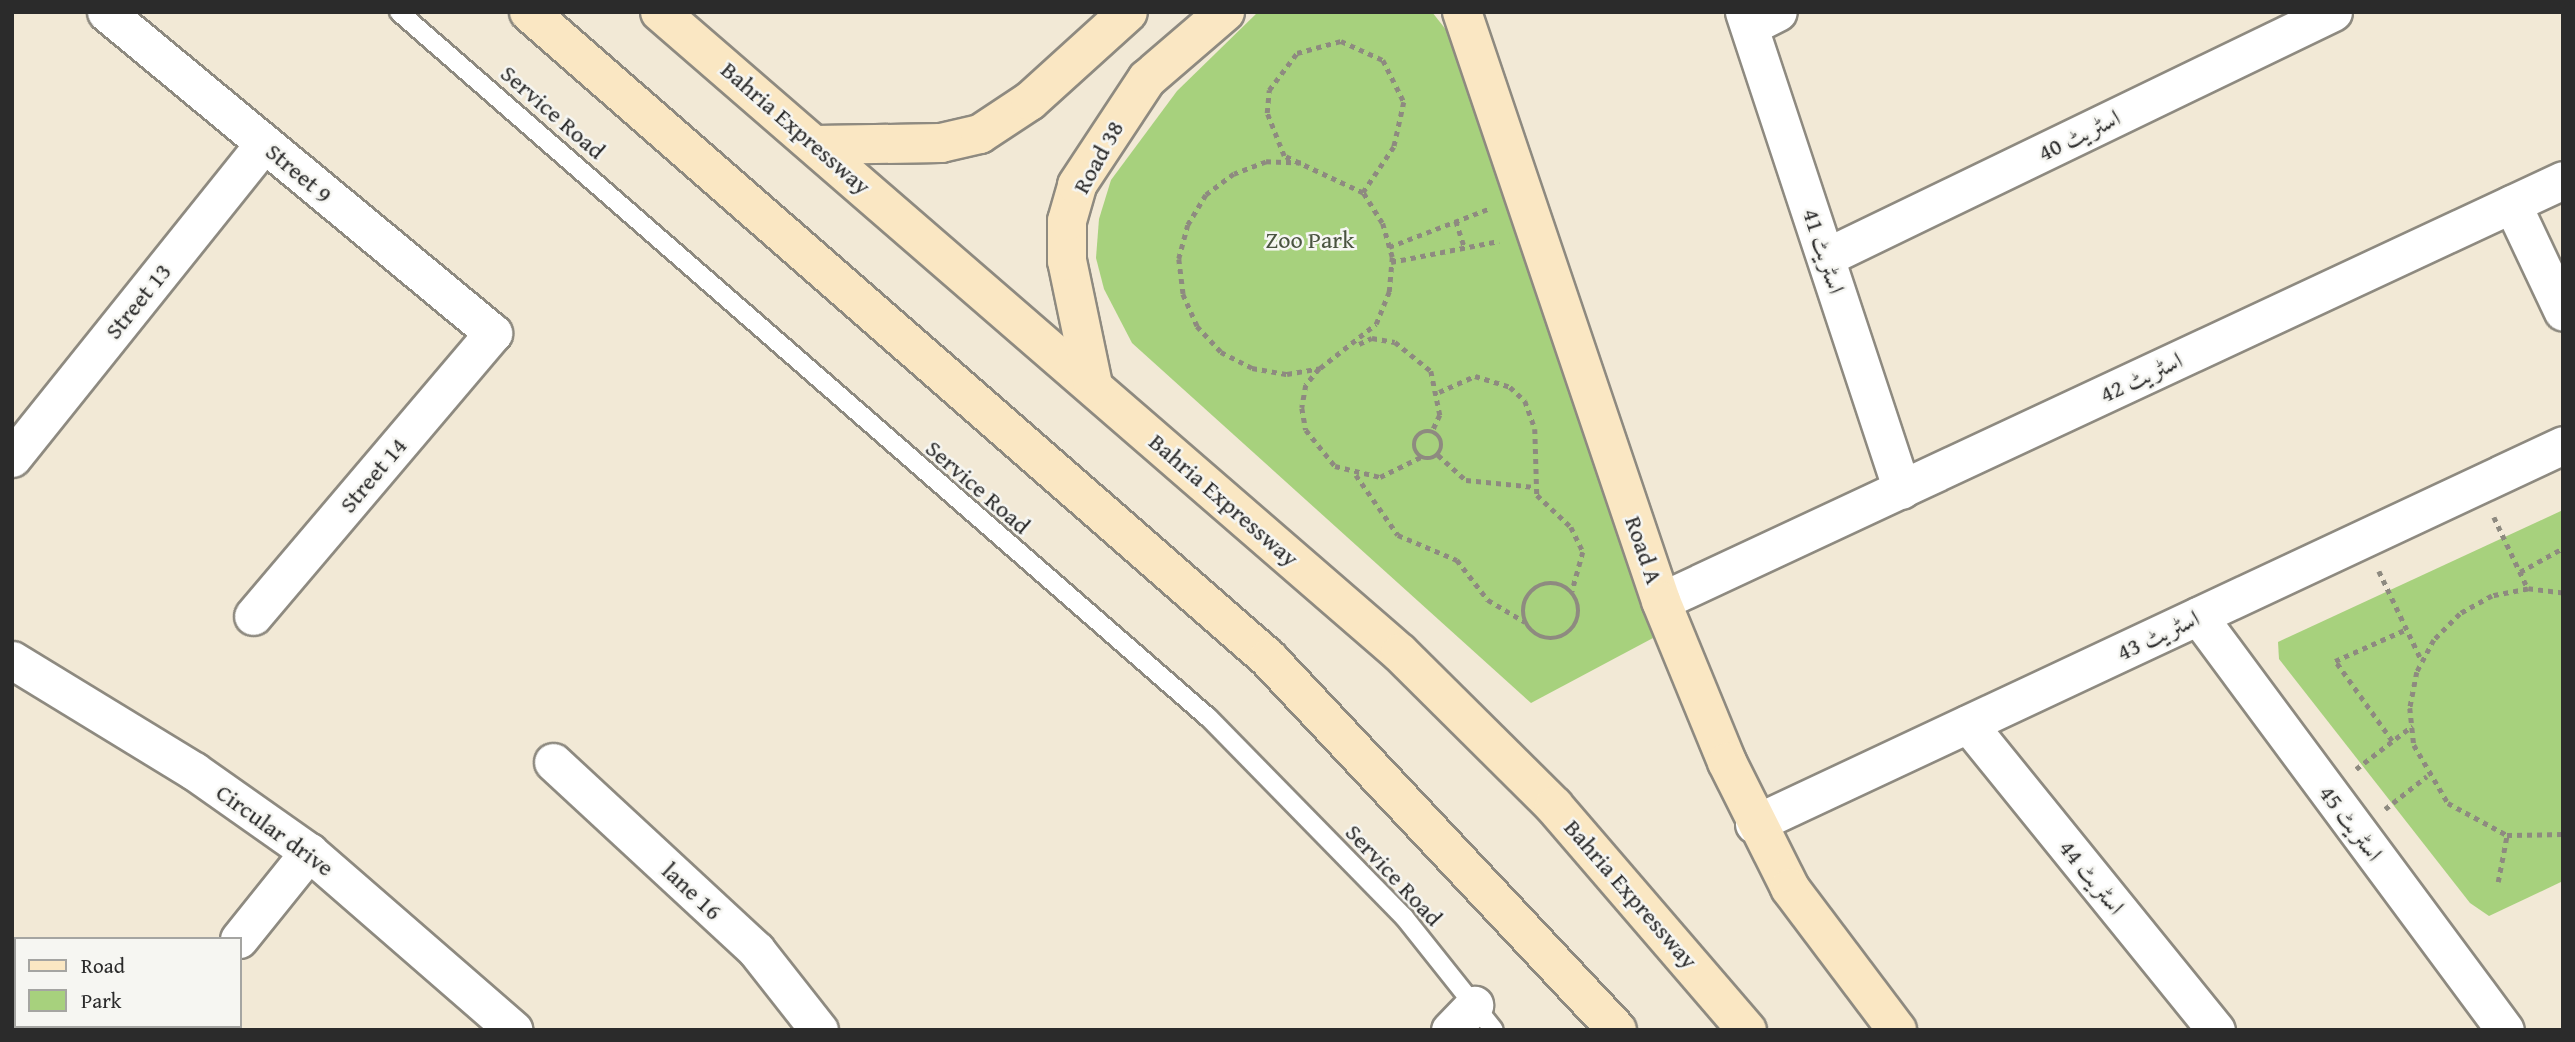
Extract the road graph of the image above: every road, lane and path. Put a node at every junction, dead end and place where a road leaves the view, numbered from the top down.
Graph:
1 (106, 12) edge
2 (399, 12) edge
3 (529, 12) edge
4 (660, 12) edge
5 (1128, 12) edge
6 (1225, 12) edge
7 (2333, 12) edge
8 (1757, 17) edge
9 (1457, 20) edge
10 (264, 144) junction
11 (816, 145) junction
12 (1300, 163) junction
13 (2563, 180) edge
14 (1363, 194) junction
15 (1521, 197) junction
16 (2512, 204) junction
17 (1457, 221) junction
18 (1535, 234) junction
19 (1389, 247) junction
20 (1465, 248) junction
21 (1826, 257) junction
22 (1391, 262) junction
23 (2563, 312) edge
24 (493, 333) joint
25 (1354, 347) junction
26 (1320, 368) junction
27 (1093, 384) junction
28 (1439, 392) junction
29 (1432, 432) junction
30 (2563, 445) edge
31 (1438, 455) junction
32 (1421, 457) junction
33 (12, 458) edge
34 (1356, 475) junction
35 (2479, 484) junction
36 (1535, 487) junction
37 (1902, 490) junction
38 (2364, 538) junction
39 (2563, 548) edge
40 (2520, 572) junction
41 (2528, 589) junction
42 (1572, 592) junction
43 (2563, 593) edge
44 (1661, 601) junction
45 (2198, 616) junction
46 (253, 617) dead end
47 (1525, 622) junction
48 (2407, 629) junction
49 (12, 660) edge
50 (2423, 662) junction
51 (1968, 724) junction
52 (2412, 726) junction
53 (2392, 741) junction
54 (553, 762) dead end
55 (2427, 776) junction
56 (2327, 791) junction
57 (1754, 824) junction
58 (2357, 831) junction
59 (2563, 834) edge
60 (2507, 835) junction
61 (309, 852) junction
62 (2498, 882) dead end
63 (241, 937) edge
64 (1473, 1021) edge
65 (514, 1030) edge
66 (819, 1030) edge
67 (1617, 1030) edge
68 (1747, 1030) edge
69 (1896, 1030) edge
70 (2217, 1030) edge
71 (2505, 1030) edge

1 - 10 street, Street 9
2 - 64 lane, Service Road
3 - 67 main road
4 - 11 main road, Bahria Expressway
5 - 11 main road
6 - 27 main road, Road 38
7 - 21 street, اسٹریٹ 40
8 - 21 street, اسٹریٹ 41
9 - 15 main road, Road A
10 - 24 street, Street 9
10 - 33 street, Street 13
11 - 27 main road, Bahria Expressway
12 - 14 path
12 - 14 path
12 - 26 path
13 - 16 street, اسٹریٹ 42
14 - 19 path
15 - 17 path
15 - 18 main road, Road A
16 - 23 street
16 - 37 street, اسٹریٹ 42
17 - 19 path
17 - 20 path
18 - 20 path
18 - 44 main road, Road A
19 - 22 path
20 - 22 path
21 - 37 street, اسٹریٹ 41
22 - 25 path
24 - 46 street, Street 14
25 - 26 path
25 - 28 path
26 - 34 path
27 - 68 main road, Bahria Expressway
28 - 29 path
28 - 36 path
29 - 31 path
29 - 32 path
30 - 35 street, اسٹریٹ 43
31 - 32 path
31 - 36 path
32 - 34 path
34 - 47 path
35 - 38 street, اسٹریٹ 43
35 - 40 path
36 - 42 path
37 - 44 street, اسٹریٹ 42
38 - 45 street, اسٹریٹ 43
38 - 48 path
39 - 40 path
40 - 41 path
41 - 43 path
41 - 50 path
42 - 47 path
42 - 47 path
44 - 57 main road, Road A
45 - 51 street, اسٹریٹ 43
45 - 56 street, اسٹریٹ 45
48 - 50 path
48 - 53 path
49 - 61 street, Circular drive
50 - 52 path
51 - 57 street, اسٹریٹ 43
51 - 70 street, اسٹریٹ 44
52 - 53 path
52 - 55 path
53 - 56 path
54 - 66 street, lane 16
55 - 58 path
55 - 60 path
56 - 58 street, اسٹریٹ 45
57 - 69 main road, Road A
58 - 71 street, اسٹریٹ 45
59 - 60 path
60 - 62 path
61 - 63 street
61 - 65 street, Circular drive

